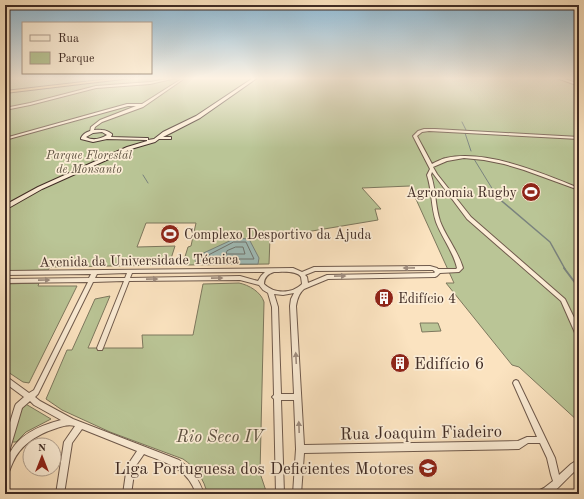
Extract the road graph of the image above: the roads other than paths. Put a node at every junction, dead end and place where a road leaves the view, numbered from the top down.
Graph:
1 (40, 101) edge
2 (149, 101) edge
3 (221, 101) edge
4 (142, 106) junction
5 (5, 108) edge
6 (92, 132) junction
7 (106, 138) junction
8 (151, 138) junction
9 (169, 138) dead end
10 (579, 138) edge
11 (5, 139) edge
12 (135, 139) junction
13 (139, 144) junction
14 (427, 159) junction
15 (437, 162) junction
16 (432, 168) junction
17 (579, 189) edge
18 (5, 208) edge
19 (273, 270) junction
20 (438, 271) junction
21 (95, 272) junction
22 (130, 272) junction
23 (5, 273) edge
24 (302, 274) junction
25 (127, 279) junction
26 (91, 280) junction
27 (5, 281) edge
28 (261, 284) junction
29 (301, 289) junction
30 (271, 292) junction
31 (579, 335) edge
32 (100, 348) dead end
33 (5, 379) edge
34 (516, 383) dead end
35 (29, 397) junction
36 (276, 397) junction
37 (298, 397) junction
38 (70, 421) junction
39 (80, 425) junction
40 (541, 440) junction
41 (300, 449) junction
42 (142, 450) junction
43 (7, 453) edge
44 (579, 463) edge
45 (5, 471) edge
46 (558, 482) junction
47 (553, 492) edge
48 (60, 494) edge
49 (127, 494) edge
50 (200, 494) edge
51 (280, 494) edge
52 (297, 494) edge
53 (541, 494) edge

1 - 5 street
2 - 4 street
3 - 8 street
4 - 6 street
4 - 11 street
6 - 7 street
6 - 7 street
7 - 12 street
8 - 9 street
8 - 12 street
8 - 13 street
10 - 14 street
12 - 13 street
13 - 18 street
14 - 15 street
14 - 16 street
15 - 16 street
15 - 17 street
16 - 20 street
16 - 31 street
19 - 22 street, Avenida da Universidade Técnica
19 - 24 street, Avenida da Universidade Técnica
19 - 28 street
20 -> 24 street
29 -> 20 street
21 - 22 street, Avenida da Universidade Técnica
21 - 23 street, Avenida da Universidade Técnica
21 - 26 street
22 - 25 street
24 - 29 street
25 - 26 street, Avenida da Universidade Técnica
25 -> 28 street, Avenida da Universidade Técnica
25 - 32 street
27 -> 26 street, Avenida da Universidade Técnica
26 - 35 street
28 - 30 street
29 - 30 street
37 -> 29 street
30 - 36 street
33 - 35 street
34 - 40 street
35 - 38 street
35 - 43 street
36 - 37 street
36 - 51 street
41 -> 37 street
38 - 39 street
38 - 43 street
39 - 42 street
39 - 48 street
40 - 41 street, Rua Joaquim Fiadeiro
40 - 46 street
41 - 52 street
42 - 49 street
42 - 50 street
43 - 45 street
44 - 46 street
46 - 47 street
47 - 53 street

